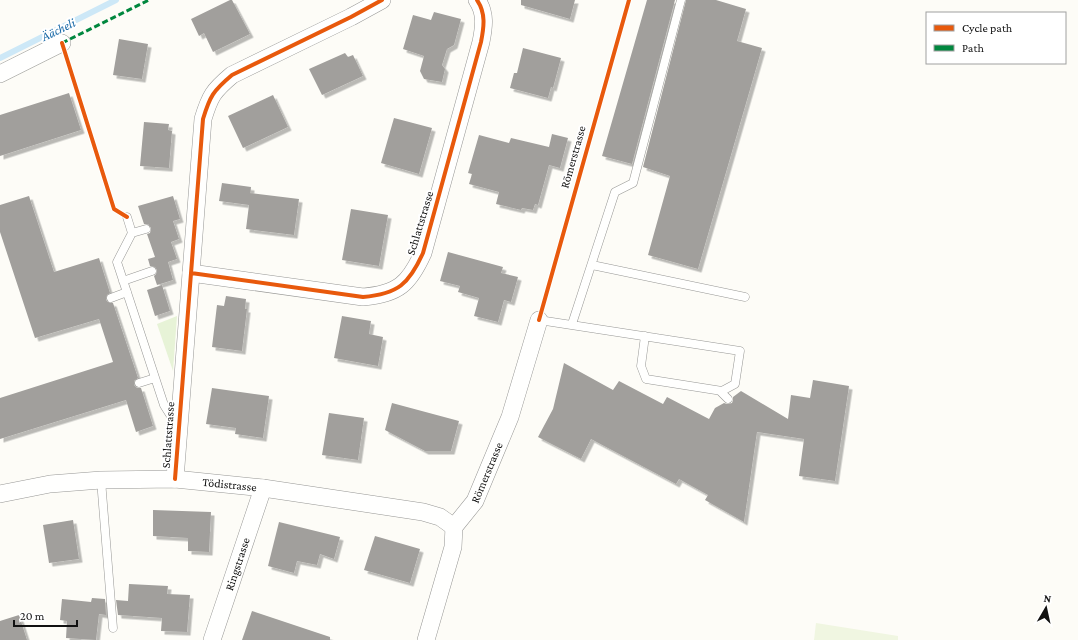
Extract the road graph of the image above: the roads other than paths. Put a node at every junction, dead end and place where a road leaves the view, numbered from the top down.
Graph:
1 (382, 0) edge
2 (477, 0) edge
3 (681, 0) edge
4 (62, 43) dead end
5 (0, 74) edge
6 (127, 217) dead end
7 (146, 229) dead end
8 (132, 233) junction
9 (592, 265) junction
10 (152, 271) dead end
11 (191, 273) junction
12 (123, 281) junction
13 (127, 292) junction
14 (745, 297) dead end
15 (111, 298) dead end
16 (539, 320) joint
17 (572, 324) junction
18 (645, 336) junction
19 (155, 378) junction
20 (139, 383) dead end
21 (720, 391) junction
22 (728, 399) dead end
23 (179, 428) junction
24 (175, 479) junction
25 (101, 480) junction
26 (264, 488) junction
27 (0, 494) edge
28 (454, 527) junction
29 (113, 628) dead end
30 (212, 640) edge
31 (426, 640) edge

1 - 11 street, Schlattstrasse
2 - 11 street, Schlattstrasse
3 - 9 lane
4 - 5 street
6 - 8 lane
7 - 8 lane
8 - 12 lane
9 - 14 lane
9 - 17 lane
10 - 12 lane
11 - 23 street, Schlattstrasse
12 - 13 lane
13 - 15 lane
13 - 19 lane
16 - 17 lane
16 - 28 street, Römerstrasse
17 - 18 lane
18 - 21 lane
18 - 21 lane
19 - 20 lane
19 - 23 lane
21 - 22 lane
23 - 24 street, Schlattstrasse
24 - 25 street, Tödistrasse
24 - 26 street, Tödistrasse
25 - 27 street, Tödistrasse
25 - 29 lane
26 - 28 street, Tödistrasse
26 - 30 street, Ringstrasse
28 - 31 street

